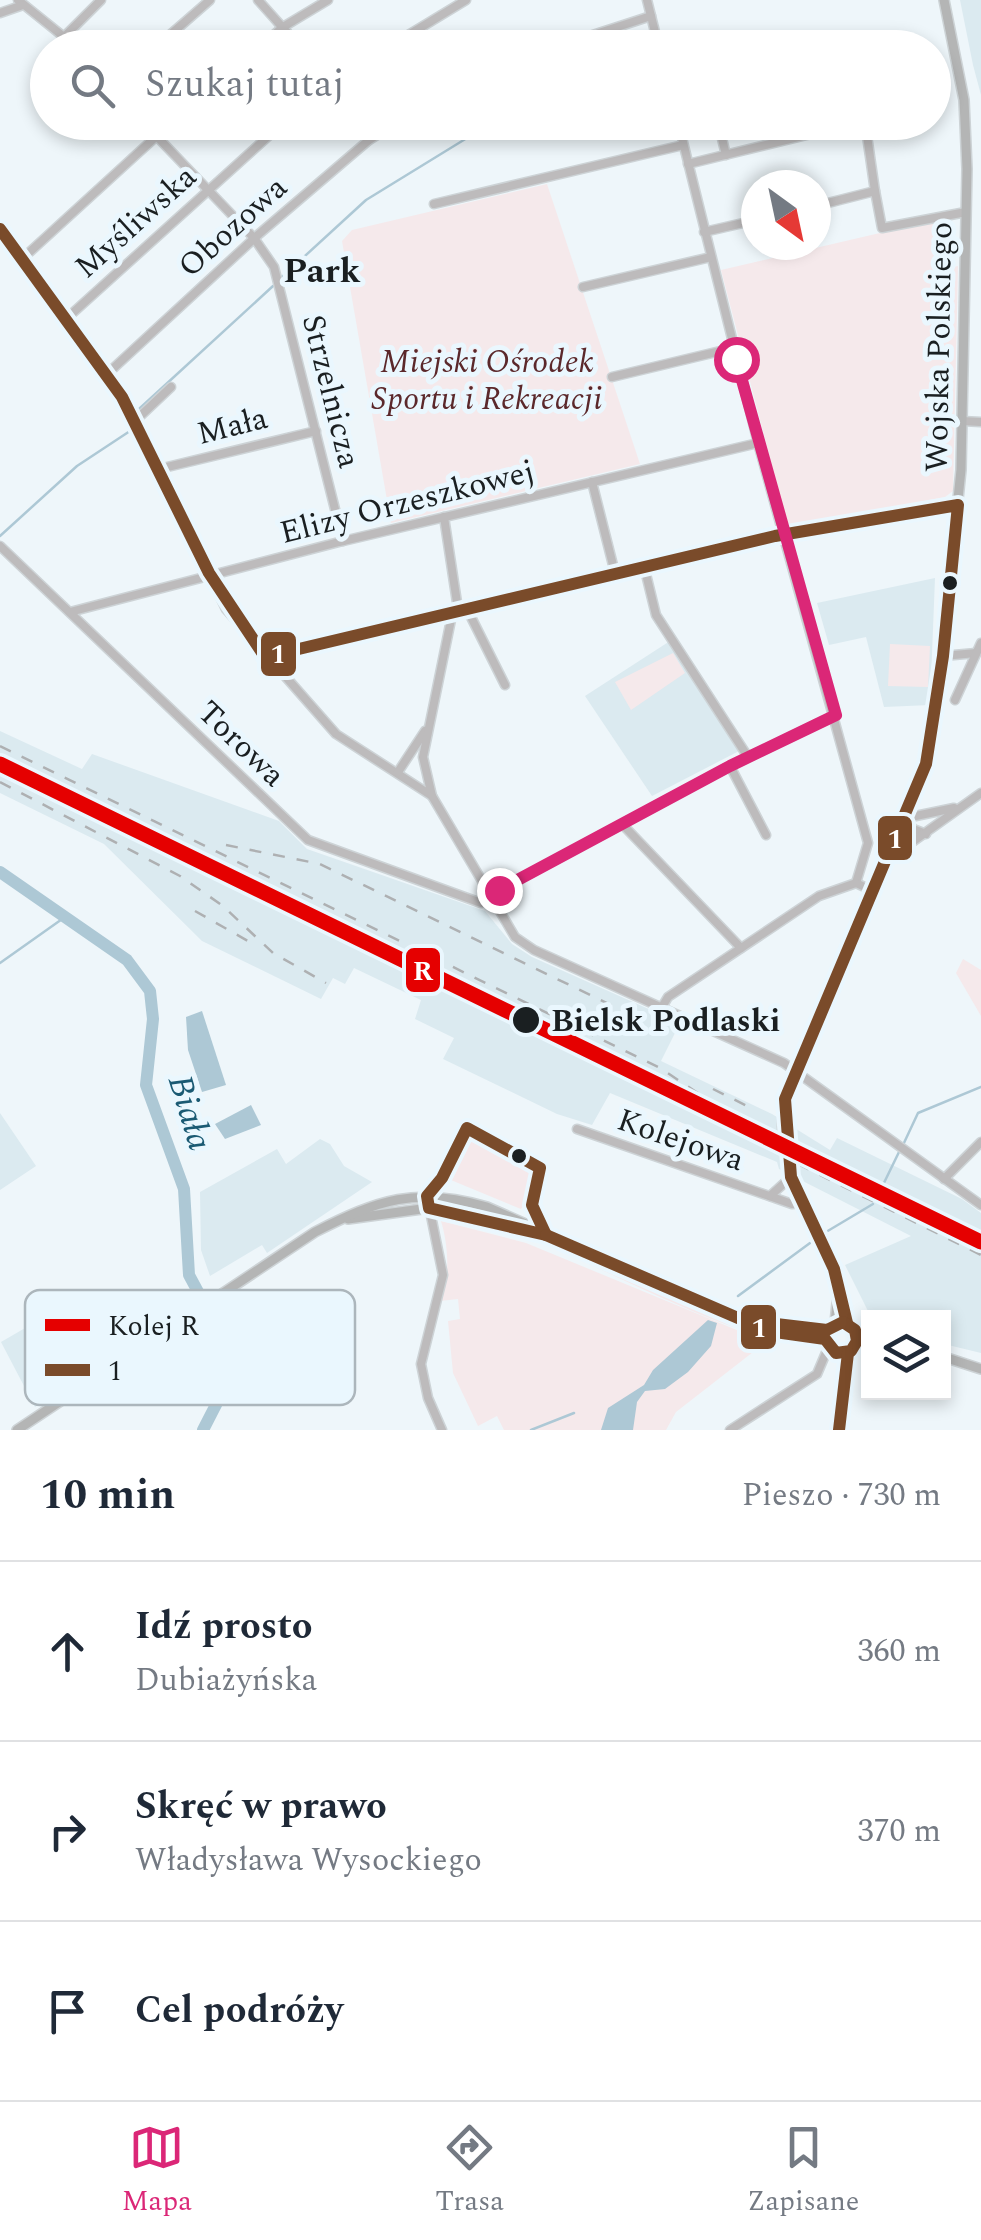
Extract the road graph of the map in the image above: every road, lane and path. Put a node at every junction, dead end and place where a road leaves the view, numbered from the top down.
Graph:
1 (101, 0) edge
2 (210, 0) edge
3 (258, 0) edge
4 (328, 0) edge
5 (466, 0) edge
6 (944, 0) edge
7 (650, 1) edge
8 (20, 2) edge
9 (0, 13) edge
10 (651, 16) junction
11 (283, 27) junction
12 (55, 30) edge
13 (71, 30) edge
14 (176, 30) edge
15 (280, 30) edge
16 (286, 30) edge
17 (417, 30) edge
18 (608, 30) edge
19 (654, 30) edge
20 (950, 30) edge
21 (951, 35) edge
22 (152, 140) edge
23 (160, 140) edge
24 (264, 140) edge
25 (369, 140) edge
26 (682, 140) edge
27 (722, 140) edge
28 (788, 140) edge
29 (865, 140) edge
30 (683, 145) junction
31 (726, 155) junction
32 (688, 164) junction
33 (208, 189) junction
34 (875, 192) junction
35 (831, 202) edge
36 (434, 204) dead end
37 (966, 212) junction
38 (741, 223) edge
39 (0, 228) edge
40 (704, 232) junction
41 (254, 238) junction
42 (710, 258) junction
43 (22, 259) junction
44 (582, 287) dead end
45 (66, 318) junction
46 (733, 348) junction
47 (106, 375) junction
48 (612, 376) dead end
49 (171, 388) dead end
50 (136, 420) junction
51 (962, 421) junction
52 (981, 422) edge
53 (316, 431) junction
54 (758, 443) junction
55 (159, 469) junction
56 (592, 482) junction
57 (958, 505) junction
58 (444, 517) junction
59 (783, 534) junction
60 (343, 541) junction
61 (0, 546) edge
62 (644, 566) junction
63 (615, 573) junction
64 (207, 576) junction
65 (459, 609) junction
66 (70, 612) junction
67 (981, 643) edge
68 (976, 653) junction
69 (944, 656) junction
70 (265, 657) junction
71 (504, 685) dead end
72 (954, 700) dead end
73 (836, 715) junction
74 (427, 727) junction
75 (748, 757) junction
76 (730, 766) junction
77 (398, 772) junction
78 (981, 793) edge
79 (432, 796) junction
80 (912, 802) junction
81 (962, 805) junction
82 (923, 816) junction
83 (906, 818) junction
84 (622, 824) junction
85 (926, 834) junction
86 (766, 835) dead end
87 (888, 860) junction
88 (856, 883) junction
89 (873, 892) junction
90 (491, 897) junction
91 (741, 948) junction
92 (662, 1007) junction
93 (794, 1070) junction
94 (576, 1130) dead end
95 (981, 1142) edge
96 (790, 1177) junction
97 (944, 1179) junction
98 (426, 1196) junction
99 (770, 1196) junction
100 (801, 1203) junction
101 (981, 1204) edge
102 (430, 1208) junction
103 (336, 1222) junction
104 (546, 1236) junction
105 (230, 1290) edge
106 (833, 1336) junction
107 (853, 1346) junction
108 (861, 1346) edge
109 (951, 1360) edge
110 (951, 1365) edge
111 (968, 1366) junction
112 (981, 1370) edge
113 (842, 1380) junction
114 (55, 1405) edge
115 (17, 1430) edge
116 (442, 1430) edge
117 (730, 1430) edge
118 (839, 1430) edge

1 - 13 street
2 - 14 street
3 - 11 street
4 - 11 street
5 - 17 street
6 - 20 main road, Wojska Polskiego
7 - 10 street
8 - 9 street
8 - 12 street
10 - 18 street
10 - 19 street
11 - 15 street
11 - 16 street
21 - 37 main road, Wojska Polskiego
22 - 43 street
23 - 33 street, Strzelnicza
24 - 33 street, Myśliwska
25 - 41 street, Obozowa
26 - 30 street
27 - 31 street
28 - 31 street
29 - 34 street
30 - 32 street
30 - 36 street
31 - 32 street
32 - 40 street
33 - 41 street, Strzelnicza
33 - 45 street, Myśliwska
34 - 35 street
34 - 37 street
37 - 51 main road, Wojska Polskiego
38 - 40 street
39 - 43 street
40 - 42 street
41 - 47 street, Obozowa
41 - 53 street, Strzelnicza
42 - 44 street
42 - 46 street
43 - 45 street
45 - 47 street
46 - 48 street
46 - 54 street
47 - 50 street
49 - 50 street
50 - 55 street
51 - 52 street
51 - 57 main road, Wojska Polskiego
53 - 55 street, Mała
53 - 60 street, Strzelnicza
54 - 56 street, Elizy Orzeszkowej
54 - 59 street
55 - 64 street
56 - 58 street, Elizy Orzeszkowej
56 - 63 street
57 - 59 street
57 - 69 main road, Wojska Polskiego
58 - 60 street, Elizy Orzeszkowej
58 - 65 street
59 - 62 street
59 - 73 street
60 - 64 street, Elizy Orzeszkowej
61 - 66 street, Torowa
62 - 63 street
62 - 75 street
63 - 65 street
64 - 66 street, Elizy Orzeszkowej
64 - 70 street
65 - 70 street
65 - 71 street
65 - 74 street
66 - 90 street, Torowa
67 - 68 street
68 - 69 street
68 - 72 street
69 - 80 main road, Wojska Polskiego
70 - 77 street
73 - 75 street
73 - 88 street
74 - 77 street
74 - 79 street
75 - 76 street
76 - 84 street
76 - 86 street
77 - 79 street
78 - 81 street
79 - 90 street
80 - 82 street
80 - 83 main road, Wojska Polskiego
81 - 82 street
81 - 85 street
82 - 83 street
83 - 85 street
83 - 87 main road, Wojska Polskiego
84 - 90 street
84 - 91 street
85 - 87 street
87 - 89 main road, Wojska Polskiego
88 - 89 street
88 - 91 street
89 - 93 main road, Wojska Polskiego
90 - 92 street
91 - 92 street
92 - 93 street
93 - 96 main road, Wojska Polskiego
93 - 97 street
94 - 99 street, Kolejowa
95 - 97 street
96 - 99 street, Kolejowa
96 - 100 main road, Wojska Polskiego
97 - 101 street
98 - 102 street
98 - 103 main road
98 - 104 main road
99 - 100 street, Kolejowa
100 - 106 main road, Wojska Polskiego
102 - 103 main road
102 - 104 main road
102 - 116 street
103 - 105 main road
104 - 106 main road
106 - 107 main road
106 - 107 main road
106 - 113 main road
106 - 117 street
107 - 108 main road
107 - 113 main road
109 - 111 main road
110 - 111 main road
111 - 112 main road
113 - 118 main road
114 - 115 main road

